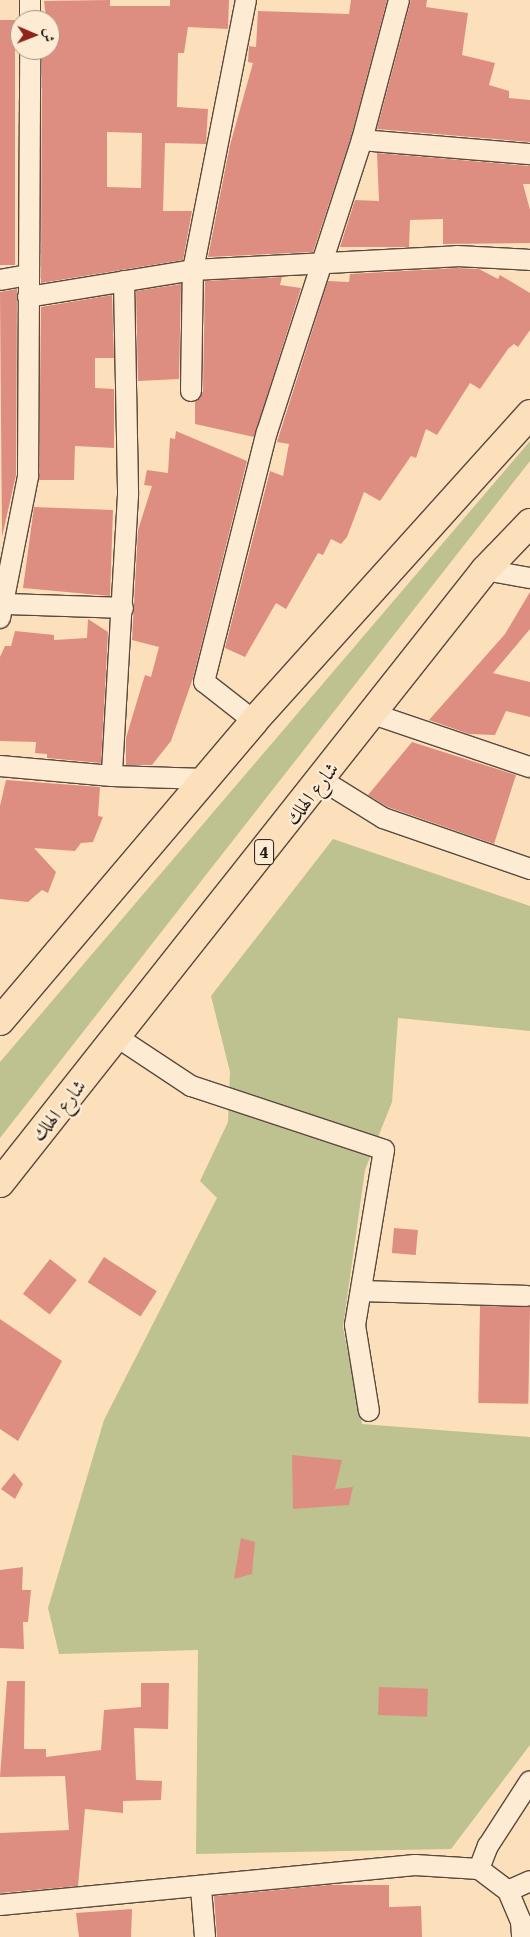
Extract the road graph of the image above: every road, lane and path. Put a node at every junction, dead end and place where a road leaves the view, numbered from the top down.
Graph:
1 (246, 0) edge
2 (399, 0) edge
3 (30, 60) edge
4 (362, 140) junction
5 (530, 154) edge
6 (530, 260) edge
7 (319, 261) junction
8 (193, 270) junction
9 (28, 275) junction
10 (0, 280) edge
11 (124, 281) junction
12 (28, 296) junction
13 (191, 391) dead end
14 (530, 414) edge
15 (530, 523) edge
16 (485, 570) junction
17 (530, 578) edge
18 (123, 608) junction
19 (1, 611) edge
20 (372, 714) junction
21 (254, 721) junction
22 (0, 766) edge
23 (530, 767) edge
24 (112, 776) junction
25 (205, 778) junction
26 (322, 780) junction
27 (530, 869) edge
28 (0, 1021) edge
29 (117, 1037) junction
30 (0, 1182) edge
31 (362, 1291) junction
32 (527, 1296) dead end
33 (369, 1411) dead end
34 (530, 1781) edge
35 (479, 1869) junction
36 (530, 1881) edge
37 (201, 1889) junction
38 (508, 1891) junction
39 (0, 1905) edge
40 (205, 1937) edge
41 (522, 1937) edge

1 - 8 street
2 - 4 street
3 - 9 street
4 - 5 street
4 - 7 street
6 - 7 street
7 - 8 street
7 - 21 street
8 - 11 street
8 - 13 street
9 - 10 street
9 - 12 street
11 - 12 street
11 - 18 street
12 - 19 street
14 - 21 highway
15 - 16 highway, شارع الهلك / 4
16 - 17 street
16 - 20 highway, شارع الهلك / 4
18 - 19 street
18 - 24 street
20 - 23 street
20 - 26 highway, شارع الهلك / 4
21 - 25 highway
22 - 24 street
24 - 25 street
25 - 28 highway
26 - 27 street
26 - 29 highway, شارع الهلك / 4
29 - 30 highway, شارع الهلك / 4
29 - 31 street
31 - 32 street
31 - 33 street
34 - 35 street
35 - 37 street
35 - 38 street
36 - 38 street
37 - 39 street
37 - 40 street
38 - 41 street

